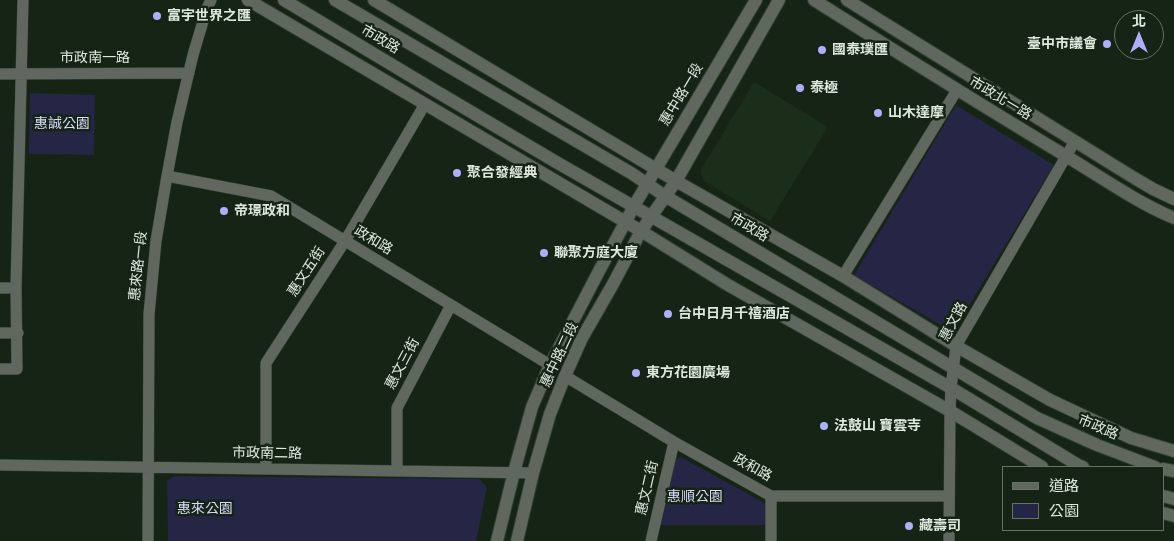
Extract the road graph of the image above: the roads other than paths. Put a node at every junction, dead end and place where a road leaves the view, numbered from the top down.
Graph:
1 (23, 0) edge
2 (212, 0) edge
3 (248, 0) edge
4 (284, 0) edge
5 (335, 0) edge
6 (374, 0) edge
7 (756, 0) edge
8 (779, 0) edge
9 (814, 0) edge
10 (847, 0) edge
11 (189, 73) junction
12 (0, 74) edge
13 (22, 74) junction
14 (957, 90) junction
15 (425, 104) junction
16 (1075, 141) junction
17 (1067, 156) junction
18 (656, 169) junction
19 (167, 176) junction
20 (676, 182) junction
21 (647, 184) junction
22 (665, 196) junction
23 (1174, 199) edge
24 (634, 206) junction
25 (651, 217) junction
26 (1174, 218) edge
27 (625, 222) junction
28 (641, 231) junction
29 (345, 241) junction
30 (843, 276) junction
31 (0, 288) edge
32 (16, 288) junction
33 (451, 305) junction
34 (0, 333) edge
35 (17, 333) junction
36 (956, 346) junction
37 (550, 365) junction
38 (953, 366) junction
39 (0, 369) edge
40 (565, 376) junction
41 (951, 388) junction
42 (950, 411) junction
43 (674, 442) junction
44 (1174, 451) edge
45 (0, 465) edge
46 (1040, 466) edge
47 (1080, 466) edge
48 (1152, 466) edge
49 (148, 467) junction
50 (266, 469) junction
51 (397, 471) junction
52 (514, 472) junction
53 (533, 473) junction
54 (771, 496) junction
55 (949, 496) junction
56 (148, 541) edge
57 (497, 541) edge
58 (517, 541) edge
59 (651, 541) edge
60 (771, 541) edge
61 (949, 541) edge

1 - 13 street
2 - 11 street, 惠來路一段
3 - 15 street
4 - 24 street, 市政路
5 - 21 street, 市政路
6 - 18 street, 市政路
7 - 18 street, 惠中路一段
8 - 20 street
9 - 14 street, 市政北一路
10 - 16 street, 市政北一路
11 - 13 street, 市政南一路
11 - 19 street, 惠來路一段
12 - 13 street, 市政南一路
13 - 32 street
14 - 17 street, 市政北一路
14 - 30 street
15 - 27 street
15 - 29 street, 惠文五街
16 - 17 street, 惠文路
16 - 23 street, 市政北一路
17 - 26 street, 市政北一路
17 - 36 street, 惠文路
18 - 20 street, 市政路
18 - 21 street, 惠中路一段
19 - 29 street, 政和路
19 - 49 street, 惠來路一段
20 - 22 street
20 - 30 street, 市政路
21 - 22 street, 市政路
21 - 24 street, 惠中路一段
22 - 25 street, 惠中路二段
22 - 38 street, 市政路
24 - 25 street, 市政路
24 - 27 street, 惠中路二段
25 - 28 street, 惠中路二段
25 - 41 street, 市政路
27 - 28 street
27 - 37 street, 惠中路二段
28 - 40 street, 惠中路二段
28 - 42 street
29 - 33 street, 政和路
29 - 50 street, 惠文五街
30 - 36 street, 市政路
31 - 32 street
32 - 35 street
33 - 37 street, 政和路
33 - 51 street, 惠文三街
34 - 35 street
35 - 39 street
36 - 38 street, 惠文路
36 - 44 street, 市政路
37 - 52 street, 惠中路二段
38 - 41 street, 惠文路
38 - 48 street, 市政路
40 - 43 street, 政和路
40 - 53 street, 惠中路二段
41 - 42 street, 惠文路
41 - 47 street, 市政路
42 - 46 street
42 - 55 street, 惠文路
43 - 54 street, 政和路
43 - 59 street, 惠文二街
45 - 49 street, 市政南二路
49 - 50 street, 市政南二路
49 - 56 street, 惠來路一段
50 - 51 street, 市政南二路
51 - 52 street, 市政南二路
52 - 53 street, 市政南二路
52 - 57 street, 惠中路二段
53 - 58 street, 惠中路二段
54 - 55 street, 政和路
54 - 60 street
55 - 61 street, 惠文路

